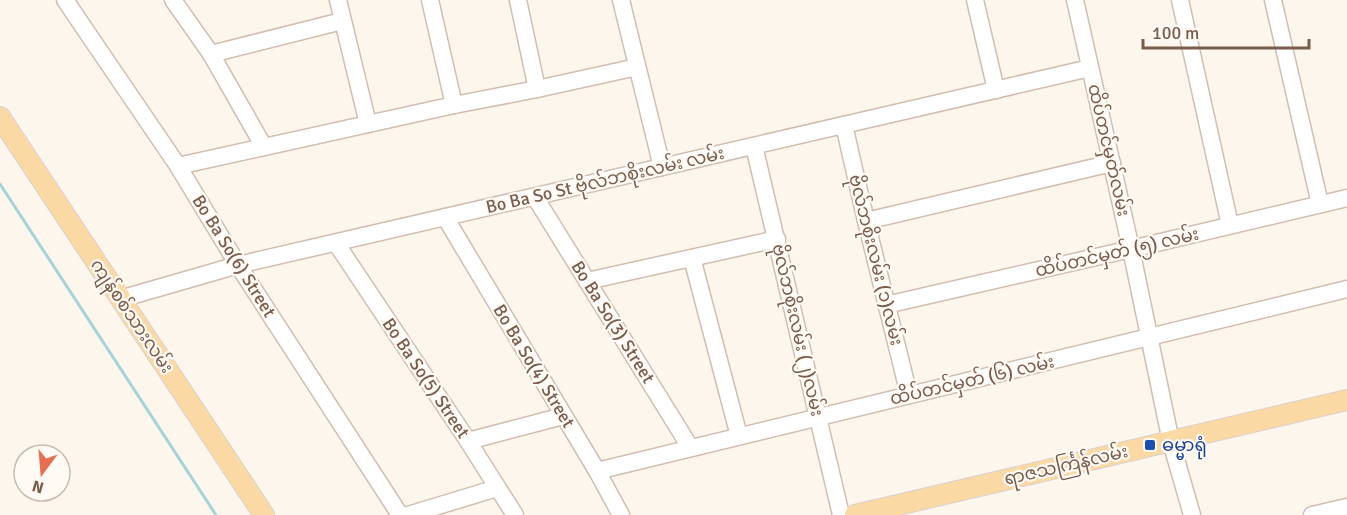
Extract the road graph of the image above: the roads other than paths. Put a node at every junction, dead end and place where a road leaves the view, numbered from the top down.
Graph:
1 (65, 0) edge
2 (173, 0) edge
3 (338, 0) edge
4 (430, 0) edge
5 (518, 0) edge
6 (621, 0) edge
7 (975, 0) edge
8 (1075, 0) edge
9 (1180, 0) edge
10 (1273, 0) edge
11 (342, 21) junction
12 (211, 54) junction
13 (637, 67) junction
14 (1090, 68) junction
15 (537, 89) junction
16 (996, 90) junction
17 (454, 105) junction
18 (0, 117) edge
19 (368, 124) junction
20 (844, 125) junction
21 (754, 146) junction
22 (264, 147) junction
23 (1112, 163) junction
24 (178, 166) junction
25 (662, 167) junction
26 (535, 197) junction
27 (1347, 198) edge
28 (1320, 204) junction
29 (445, 217) junction
30 (866, 221) junction
31 (1230, 225) junction
32 (777, 239) junction
33 (336, 243) junction
34 (1131, 249) junction
35 (692, 258) junction
36 (238, 265) junction
37 (587, 281) junction
38 (1347, 289) edge
39 (120, 298) junction
40 (886, 305) junction
41 (1149, 338) junction
42 (909, 395) junction
43 (1347, 400) edge
44 (563, 416) junction
45 (818, 417) junction
46 (739, 436) junction
47 (468, 441) junction
48 (1171, 442) junction
49 (690, 447) junction
50 (597, 471) junction
51 (497, 488) junction
52 (1347, 507) edge
53 (264, 515) edge
54 (400, 515) edge
55 (408, 515) edge
56 (515, 515) edge
57 (621, 515) edge
58 (841, 515) edge
59 (855, 515) edge
60 (1192, 515) edge
61 (1312, 515) edge

1 - 24 street, Bo Ba So(6) Street
2 - 12 street
3 - 11 street
4 - 17 street
5 - 15 street
6 - 13 street
7 - 16 street
8 - 14 street, ထိပ်တင်မှတ်လမ်း
9 - 31 street
10 - 28 street
11 - 12 street
11 - 19 street
12 - 22 street
13 - 15 street
13 - 25 street
14 - 16 street, Bo Ba So St ဗိုလ်ဘစိုးလမ်း လမ်း
14 - 23 street, ထိပ်တင်မှတ်လမ်း
15 - 17 street
16 - 20 street, Bo Ba So St ဗိုလ်ဘစိုးလမ်း လမ်း
17 - 19 street
18 - 39 main road, ကျန်စစ်သားလမ်း
19 - 22 street
20 - 21 street, Bo Ba So St ဗိုလ်ဘစိုးလမ်း လမ်း
20 - 30 street, ဗိုလ်ဘစိုးလမ်း (၁)လမ်း
21 - 25 street, Bo Ba So St ဗိုလ်ဘစိုးလမ်း လမ်း
21 - 32 street, ဗိုလ်ဘစိုးလမ်း (၂)လမ်း
22 - 24 street
23 - 30 street
23 - 34 street, ထိပ်တင်မှတ်လမ်း
24 - 36 street, Bo Ba So(6) Street
25 - 26 street, Bo Ba So St ဗိုလ်ဘစိုးလမ်း လမ်း
26 - 29 street, Bo Ba So St ဗိုလ်ဘစိုးလမ်း လမ်း
26 - 37 street, Bo Ba So(3) Street
27 - 28 street, ထိပ်တင်မှတ် (၅) လမ်း
28 - 31 street, ထိပ်တင်မှတ် (၅) လမ်း
29 - 33 street, Bo Ba So St ဗိုလ်ဘစိုးလမ်း လမ်း
29 - 44 street, Bo Ba So(4) Street
30 - 40 street, ဗိုလ်ဘစိုးလမ်း (၁)လမ်း
31 - 34 street, ထိပ်တင်မှတ် (၅) လမ်း
32 - 35 street
32 - 45 street, ဗိုလ်ဘစိုးလမ်း (၂)လမ်း
33 - 36 street, Bo Ba So St ဗိုလ်ဘစိုးလမ်း လမ်း
33 - 47 street, Bo Ba So(5) Street
34 - 40 street, ထိပ်တင်မှတ် (၅) လမ်း
34 - 41 street, ထိပ်တင်မှတ်လမ်း
35 - 37 street
35 - 46 street
36 - 39 street, Bo Ba So St ဗိုလ်ဘစိုးလမ်း လမ်း
36 - 54 street, Bo Ba So(6) Street
37 - 49 street, Bo Ba So(3) Street
38 - 41 street, ထိပ်တင်မှတ် (၆) လမ်း
39 - 53 main road, ကျန်စစ်သားလမ်း
40 - 42 street, ဗိုလ်ဘစိုးလမ်း (၁)လမ်း
41 - 42 street, ထိပ်တင်မှတ် (၆) လမ်း
41 - 48 street, ထိပ်တင်မှတ်လမ်း
42 - 45 street, ထိပ်တင်မှတ် (၆) လမ်း
43 - 48 main road, ရာဇသင်္ကြန်လမ်း
44 - 47 street
44 - 50 street, Bo Ba So(4) Street
45 - 46 street, ထိပ်တင်မှတ် (၆) လမ်း
45 - 58 street, ဗိုလ်ဘစိုးလမ်း (၂)လမ်း
46 - 49 street, ထိပ်တင်မှတ် (၆) လမ်း
47 - 51 street, Bo Ba So(5) Street
48 - 59 main road, ရာဇသင်္ကြန်လမ်း
48 - 60 street, ထိပ်တင်မှတ်လမ်း
49 - 50 street, ထိပ်တင်မှတ် (၆) လမ်း
50 - 57 street, Bo Ba So(4) Street
51 - 55 street
51 - 56 street, Bo Ba So(5) Street
52 - 61 street

